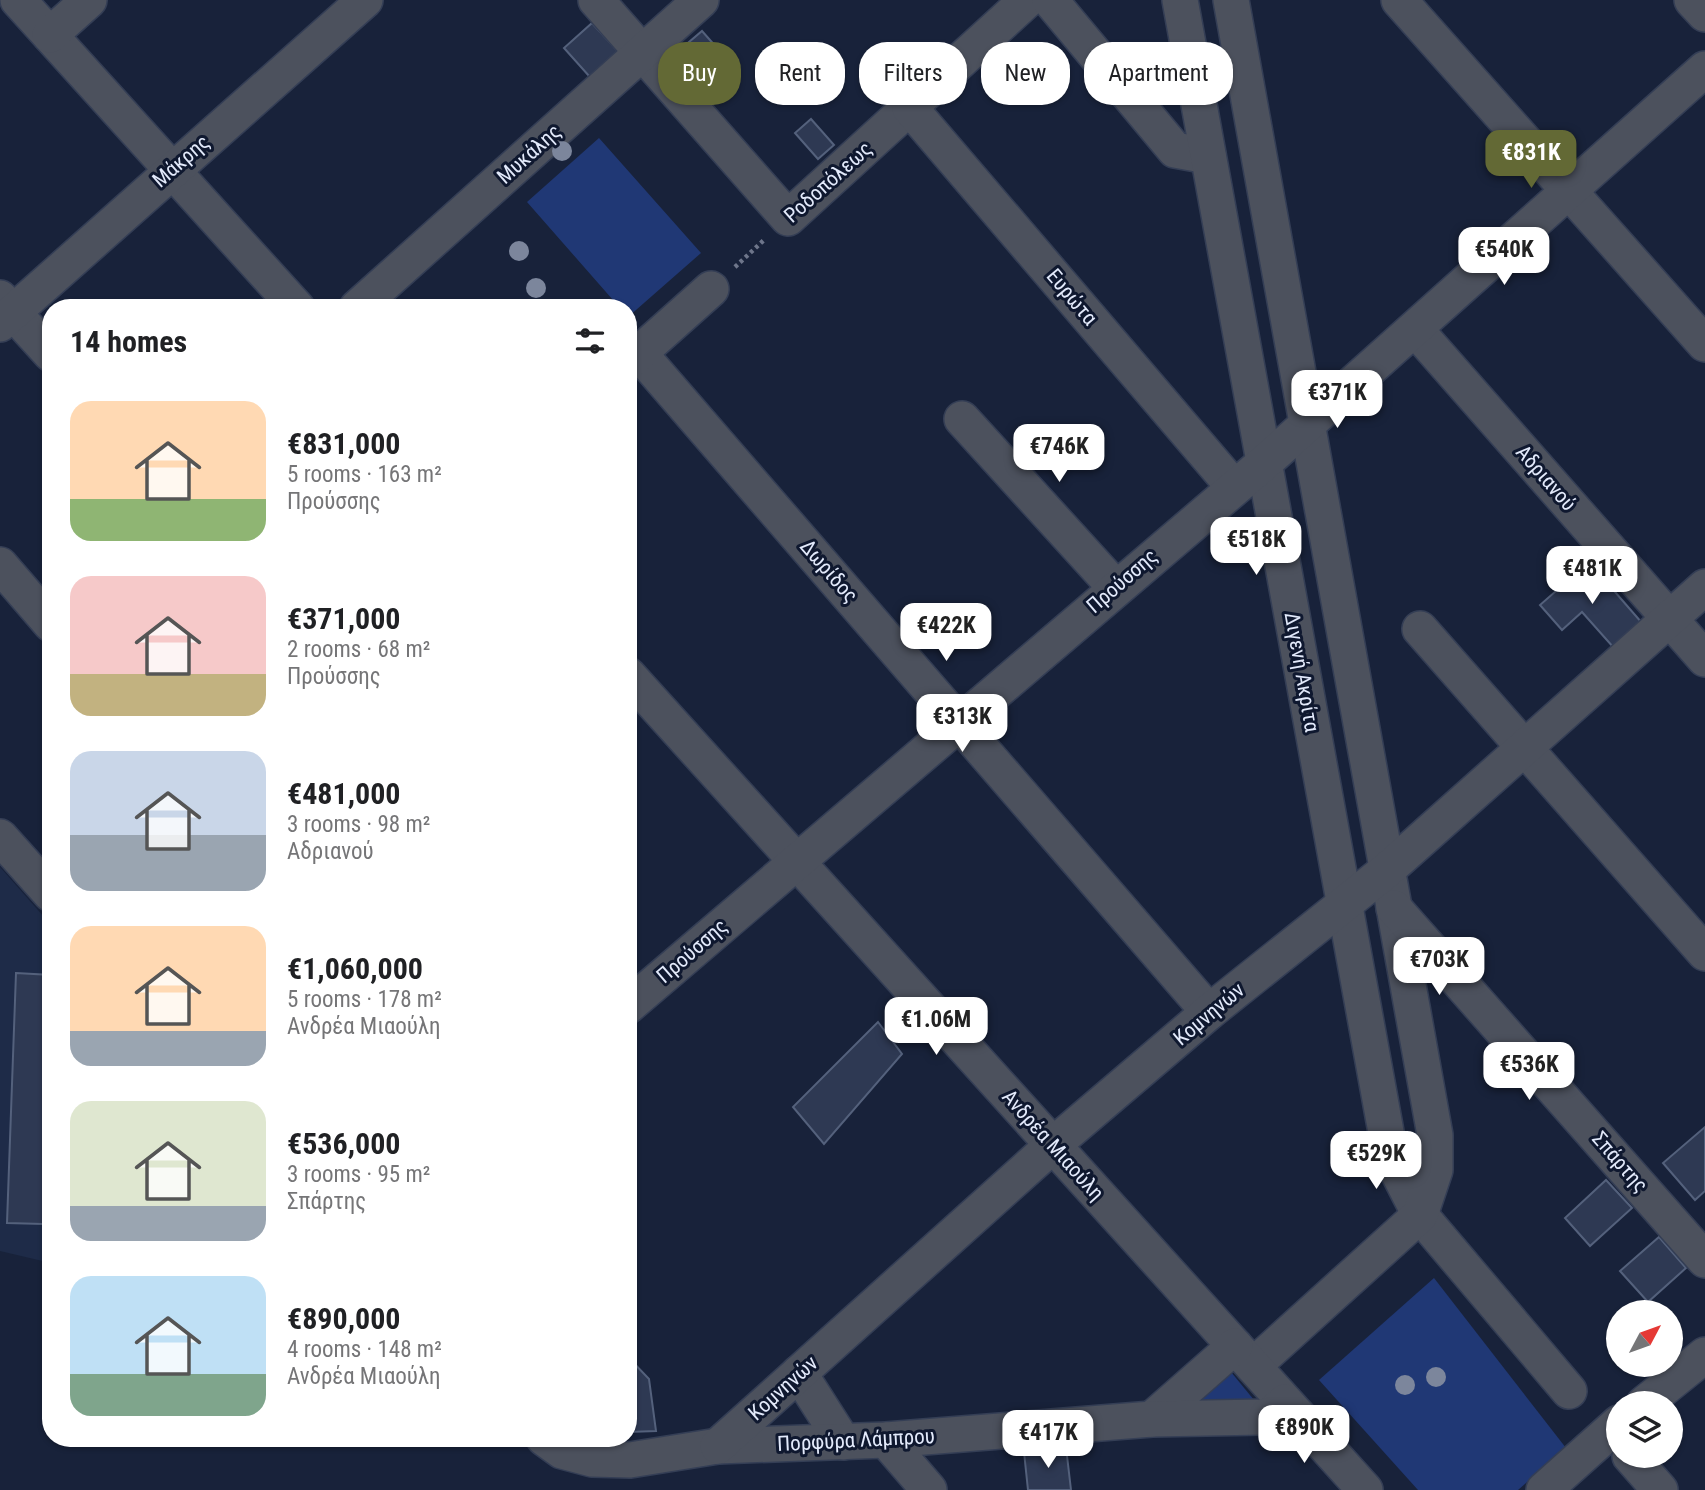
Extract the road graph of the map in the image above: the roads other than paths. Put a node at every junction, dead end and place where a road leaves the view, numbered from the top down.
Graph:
1 (18, 0) edge
2 (89, 0) edge
3 (365, 0) edge
4 (596, 0) edge
5 (701, 0) edge
6 (1027, 0) edge
7 (1050, 0) edge
8 (1180, 0) edge
9 (1231, 0) edge
10 (1399, 0) edge
11 (1692, 0) edge
12 (1705, 14) edge
13 (50, 35) junction
14 (642, 52) junction
15 (1705, 69) edge
16 (910, 108) junction
17 (1208, 156) junction
18 (171, 169) junction
19 (1569, 191) junction
20 (711, 289) road end
21 (289, 299) edge
22 (366, 299) edge
23 (4, 311) edge
24 (1415, 329) junction
25 (1705, 344) edge
26 (42, 346) edge
27 (637, 355) edge
28 (637, 361) edge
29 (962, 419) dead end
30 (1307, 424) junction
31 (1264, 463) junction
32 (1233, 486) junction
33 (0, 565) edge
34 (1115, 587) junction
35 (1705, 587) edge
36 (42, 614) edge
37 (1670, 619) junction
38 (1420, 629) dead end
39 (1705, 659) edge
40 (637, 685) edge
41 (959, 720) junction
42 (1525, 747) junction
43 (0, 837) edge
44 (796, 861) junction
45 (1387, 870) junction
46 (42, 884) edge
47 (1344, 903) junction
48 (1394, 908) junction
49 (1705, 953) edge
50 (637, 996) edge
51 (1209, 1012) junction
52 (1054, 1145) junction
53 (1420, 1214) junction
54 (1705, 1260) edge
55 (1705, 1355) edge
56 (1244, 1356) junction
57 (799, 1373) junction
58 (1569, 1391) dead end
59 (1660, 1391) edge
60 (1285, 1402) junction
61 (1152, 1419) junction
62 (886, 1440) junction
63 (843, 1442) junction
64 (718, 1446) junction
65 (559, 1447) edge
66 (1606, 1447) edge
67 (1643, 1468) edge
68 (929, 1490) edge
69 (1365, 1490) edge
70 (1544, 1490) edge
71 (1660, 1490) edge

1 - 13 street
2 - 13 street
3 - 18 street, Μάκρης
4 - 14 street
5 - 14 street, Μυκάλης
6 - 16 street, Ροδοπόλεως
7 - 17 street
8 - 17 street, Διγενή Ακρίτα
9 - 30 street
10 - 19 street
11 - 12 street
13 - 18 street
14 - 16 street, Ροδοπόλεως
14 - 22 street, Μυκάλης
15 - 19 street, Προύσσης
16 - 32 street, Ευρώτα
17 - 31 street, Διγενή Ακρίτα
18 - 21 street
18 - 23 street, Μάκρης
19 - 24 street, Προύσσης
19 - 25 street
20 - 27 street
23 - 26 street
24 - 30 street, Προύσσης
24 - 37 street, Αδριανού
28 - 41 street, Δωρίδος
29 - 34 street
30 - 31 street, Προύσσης
30 - 45 street
31 - 32 street, Προύσσης
31 - 47 street, Διγενή Ακρίτα
32 - 34 street, Προύσσης
33 - 36 street
34 - 41 street, Προύσσης
35 - 37 street, Κομνηνών
37 - 39 street, Αδριανού
37 - 42 street, Κομνηνών
38 - 42 street
40 - 44 street, Ανδρέα Μιαούλη
41 - 44 street, Προύσσης
41 - 51 street, Δωρίδος
42 - 45 street, Κομνηνών
42 - 49 street
43 - 46 street
44 - 50 street, Προύσσης
44 - 52 street, Ανδρέα Μιαούλη
45 - 47 street, Κομνηνών
45 - 48 street
47 - 51 street, Κομνηνών
47 - 53 street, Διγενή Ακρίτα
48 - 53 street
48 - 54 street, Σπάρτης
51 - 52 street, Κομνηνών
52 - 56 street, Ανδρέα Μιαούλη
52 - 57 street, Κομνηνών
53 - 56 street
53 - 58 street, Διγενή Ακρίτα
55 - 59 street
56 - 60 street, Ανδρέα Μιαούλη
56 - 61 street
57 - 63 street
57 - 64 street, Κομνηνών
60 - 61 street, Πορφύρα Λάμπρου
60 - 69 street, Ανδρέα Μιαούλη
61 - 62 street, Πορφύρα Λάμπρου
62 - 63 street, Πορφύρα Λάμπρου
62 - 68 street
63 - 64 street, Πορφύρα Λάμπρου
64 - 65 street, Πορφύρα Λάμπρου
66 - 70 street
67 - 71 street

